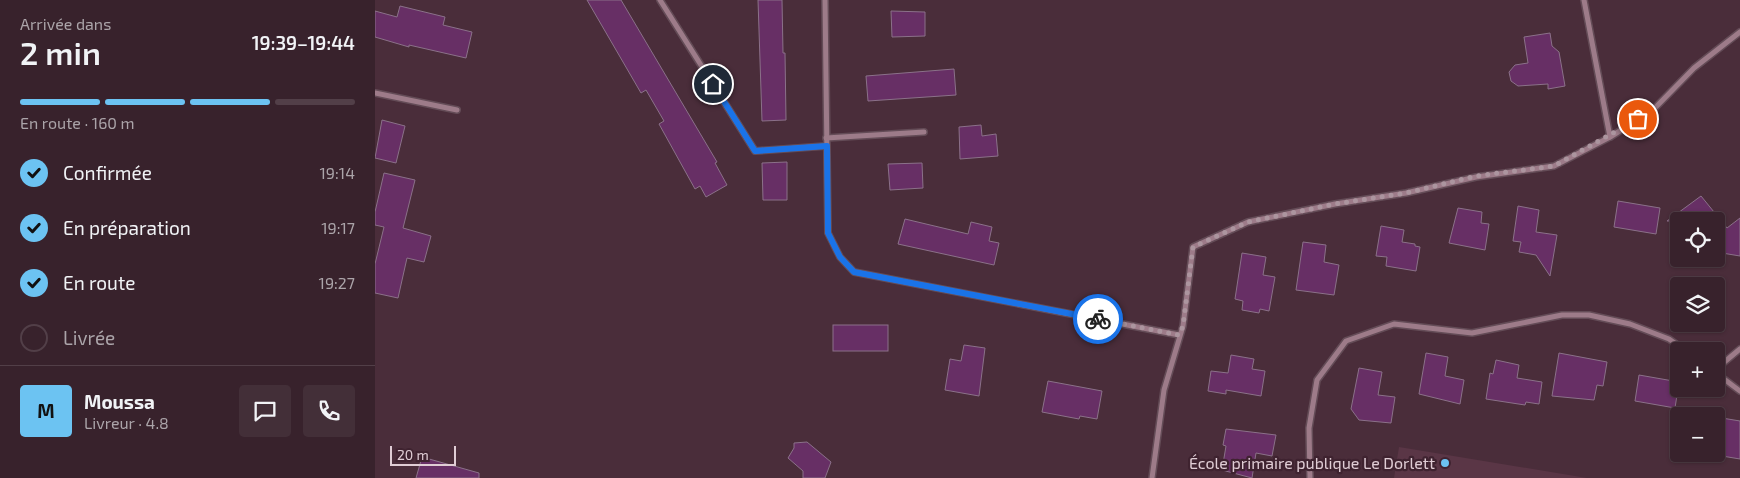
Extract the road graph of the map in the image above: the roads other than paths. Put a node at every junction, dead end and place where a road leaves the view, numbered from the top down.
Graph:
1 (660, 0) edge
2 (825, 0) edge
3 (1585, 0) edge
4 (1740, 32) edge
5 (375, 93) edge
6 (457, 110) dead end
7 (924, 132) dead end
8 (1610, 137) junction
9 (826, 138) junction
10 (827, 146) junction
11 (1179, 335) junction
12 (1674, 342) edge
13 (1740, 349) edge
14 (1725, 363) edge
15 (1725, 378) edge
16 (1740, 391) edge
17 (1151, 478) edge
18 (1310, 478) edge

1 - 10 street
2 - 9 street
3 - 8 street
4 - 8 street
5 - 6 street
7 - 9 street
8 - 11 street
9 - 10 street
10 - 11 street
11 - 17 street
12 - 18 street
13 - 14 street
15 - 16 street

